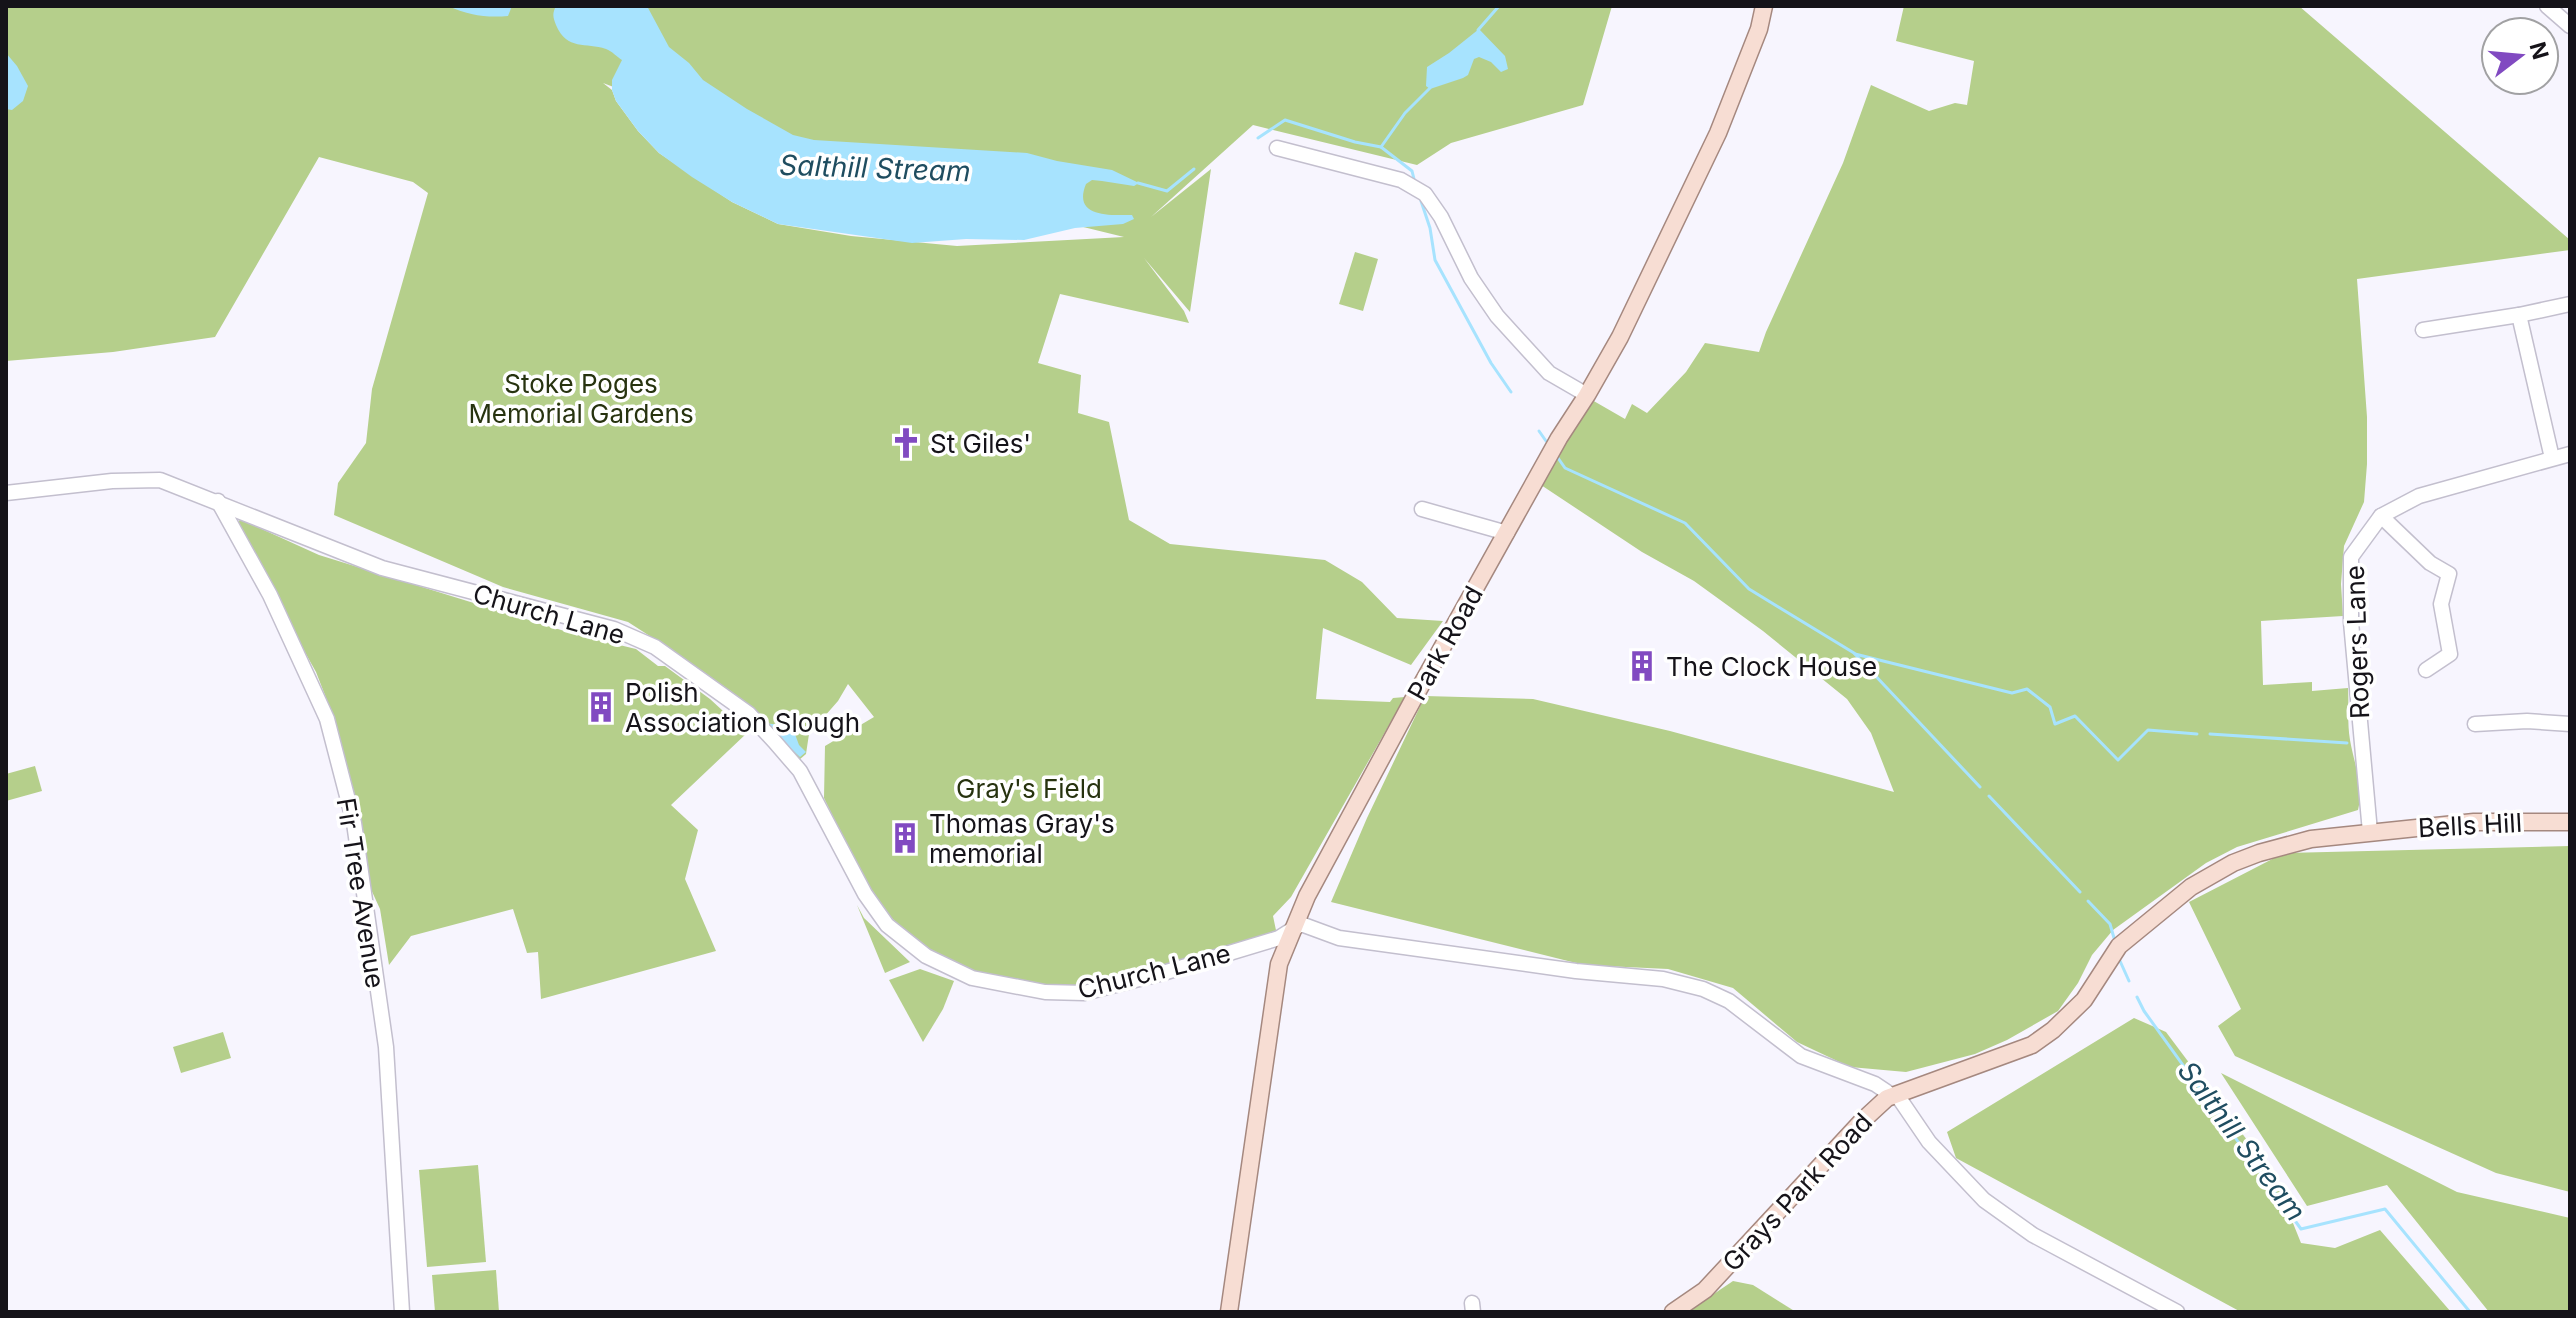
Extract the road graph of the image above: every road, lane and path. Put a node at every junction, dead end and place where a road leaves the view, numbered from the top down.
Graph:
1 (1764, 6) edge
2 (2547, 6) edge
3 (2570, 26) edge
4 (1277, 148) dead end
5 (2570, 304) edge
6 (2519, 315) junction
7 (2423, 330) dead end
8 (1587, 395) junction
9 (2570, 454) edge
10 (2552, 458) junction
11 (6, 493) edge
12 (218, 501) junction
13 (1422, 509) dead end
14 (2381, 516) junction
15 (1507, 533) junction
16 (2426, 670) dead end
17 (2475, 724) dead end
18 (2570, 724) edge
19 (2570, 822) edge
20 (2370, 832) junction
21 (1293, 928) junction
22 (1892, 1096) junction
23 (402, 1312) edge
24 (1229, 1312) edge
25 (1673, 1312) edge
26 (2177, 1312) edge

1 - 8 main road, Park Road
2 - 3 street
4 - 8 street
5 - 6 street
6 - 7 street
6 - 10 street
8 - 15 main road, Park Road
9 - 10 street, Rogers Lane
10 - 14 street, Rogers Lane
11 - 12 street, Church Lane
12 - 21 street, Church Lane
12 - 23 street, Fir Tree Avenue
13 - 15 street
14 - 16 street
14 - 20 street, Rogers Lane
15 - 21 main road, Park Road
17 - 18 street
19 - 20 main road, Bells Hill
20 - 22 main road, Grays Park Road
21 - 22 street
21 - 24 main road, Park Road
22 - 25 main road, Grays Park Road
22 - 26 street

